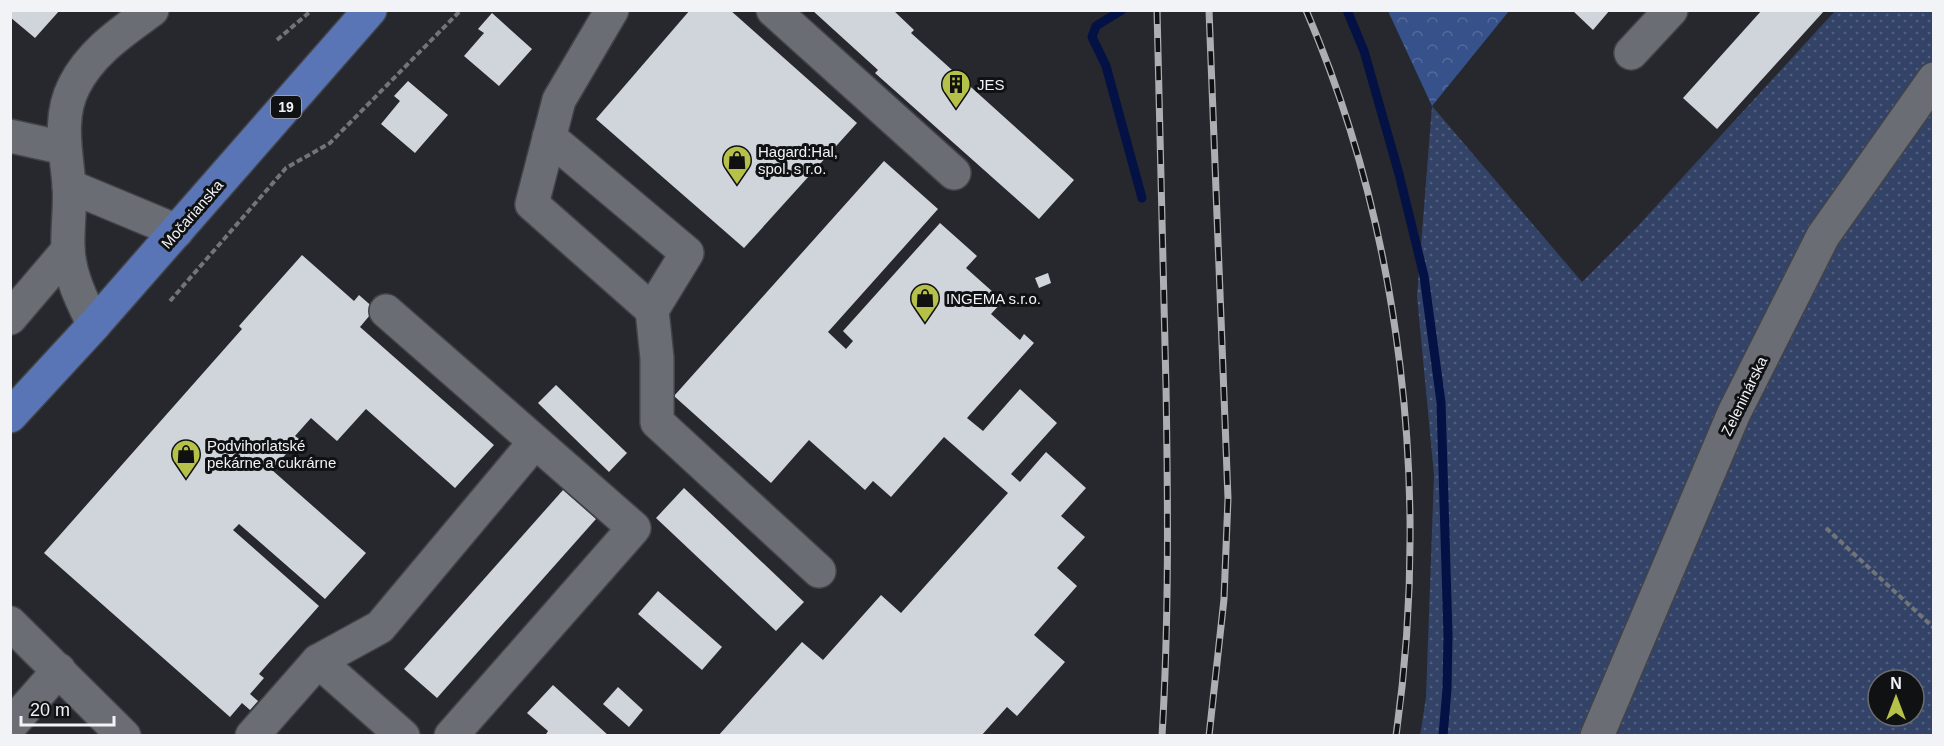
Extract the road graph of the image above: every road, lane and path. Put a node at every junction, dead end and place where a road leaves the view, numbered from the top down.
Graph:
1 (152, 10) edge
2 (312, 10) edge
3 (370, 10) edge
4 (461, 10) edge
5 (612, 10) edge
6 (773, 10) edge
7 (1671, 10) edge
8 (277, 40) dead end
9 (1631, 53) dead end
10 (1934, 79) edge
11 (10, 136) edge
12 (549, 138) junction
13 (64, 148) junction
14 (954, 173) dead end
15 (69, 186) junction
16 (177, 231) junction
17 (68, 250) junction
18 (170, 301) dead end
19 (652, 310) junction
20 (386, 311) dead end
21 (10, 318) edge
22 (94, 325) junction
23 (10, 416) edge
24 (535, 442) junction
25 (1826, 528) dead end
26 (819, 571) dead end
27 (10, 623) edge
28 (1934, 628) edge
29 (318, 661) junction
30 (59, 670) junction
31 (10, 726) edge
32 (124, 735) edge
33 (252, 735) edge
34 (403, 735) edge
35 (451, 735) edge
36 (1597, 735) edge

1 - 13 lane
2 - 8 path
3 - 16 main road, Močarianska / 19
4 - 18 path
5 - 12 lane
6 - 14 lane
7 - 9 lane
10 - 36 lane, Zeleninárska
11 - 13 lane
12 - 19 lane
12 - 19 lane
13 - 15 lane
15 - 16 lane
15 - 17 lane
16 - 22 main road, Močarianska / 19
17 - 21 lane
17 - 22 lane
19 - 26 lane
20 - 24 lane
22 - 23 main road, Močarianska / 19
24 - 29 lane
24 - 35 lane
25 - 28 path
27 - 30 lane
29 - 33 lane
29 - 34 lane
30 - 31 lane
30 - 32 lane

